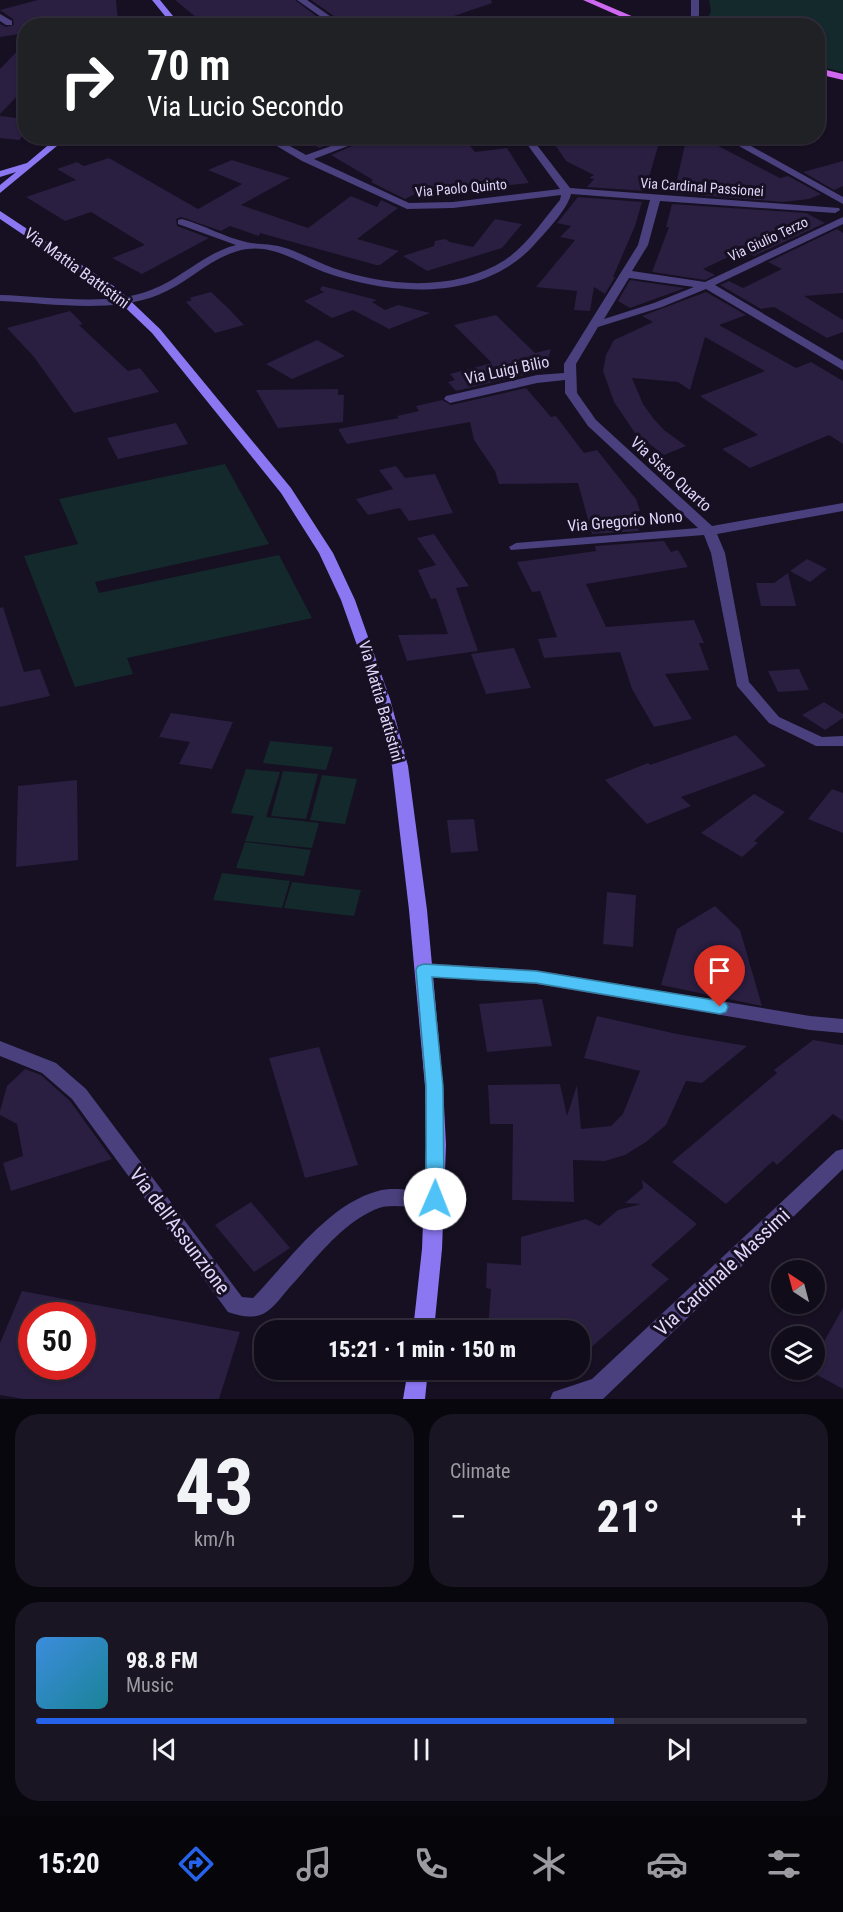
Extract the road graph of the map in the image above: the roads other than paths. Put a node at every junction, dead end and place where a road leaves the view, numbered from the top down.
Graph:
1 (156, 0) edge
2 (301, 0) edge
3 (587, 0) edge
4 (695, 0) edge
5 (0, 17) edge
6 (170, 18) edge
7 (328, 18) edge
8 (631, 18) edge
9 (693, 18) edge
10 (9, 22) dead end
11 (825, 73) edge
12 (843, 77) edge
13 (56, 144) edge
14 (278, 144) edge
15 (347, 144) edge
16 (531, 144) edge
17 (737, 144) edge
18 (304, 159) junction
19 (36, 161) junction
20 (0, 174) edge
21 (0, 190) edge
22 (567, 190) junction
23 (656, 198) junction
24 (841, 211) edge
25 (0, 214) edge
26 (182, 222) dead end
27 (247, 246) junction
28 (627, 274) junction
29 (706, 285) junction
30 (0, 298) edge
31 (125, 300) junction
32 (593, 325) junction
33 (843, 366) edge
34 (570, 376) junction
35 (450, 399) dead end
36 (843, 507) edge
37 (709, 531) junction
38 (516, 547) dead end
39 (843, 741) edge
40 (424, 970) junction
41 (843, 1026) edge
42 (0, 1048) edge
43 (843, 1157) edge
44 (435, 1199) junction
45 (425, 1320) edge
46 (417, 1380) edge
47 (595, 1393) edge
48 (414, 1399) edge
49 (561, 1399) edge

1 - 6 main road
2 - 7 street
3 - 8 main road
4 - 9 street
5 - 10 street
11 - 12 main road
13 - 19 main road
14 - 18 street, Via Paolo Quinto
15 - 18 street
16 - 22 street
17 - 24 street
18 - 22 street, Via Paolo Quinto
19 - 20 main road
19 - 21 main road
22 - 23 street, Via Cardinal Passionei
22 - 27 street
23 - 24 street, Via Cardinal Passionei
23 - 28 street
24 - 29 street, Via Giulio Terzo
25 - 31 main road, Via Mattia Battistini
26 - 27 street
27 - 31 street
28 - 29 street
28 - 32 street
29 - 32 street, Via Giulio Terzo
29 - 33 street
30 - 31 street
31 - 40 main road, Via Mattia Battistini
32 - 34 street
34 - 35 street, Via Luigi Bilio
34 - 37 street, Via Sisto Quarto
36 - 37 street, Via Gregorio Nono
37 - 38 street, Via Gregorio Nono
37 - 39 street, Via Sisto Quarto
40 - 41 street
40 - 44 main road, Via Mattia Battistini
42 - 44 street, Via dell'Assunzione
43 - 47 street, Via Cardinale Massimi
44 - 45 main road, Via Mattia Battistini
46 - 48 main road
47 - 49 street, Via Cardinale Massimi

